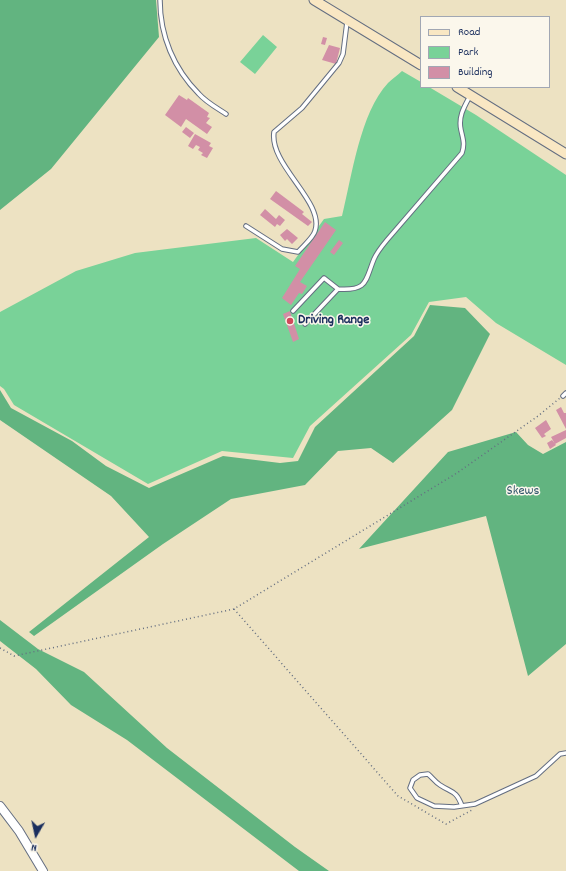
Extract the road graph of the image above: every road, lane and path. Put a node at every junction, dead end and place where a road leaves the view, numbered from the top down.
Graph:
1 (160, 0) edge
2 (314, 0) edge
3 (348, 21) junction
4 (420, 64) edge
5 (459, 88) edge
6 (471, 95) junction
7 (226, 114) dead end
8 (566, 154) edge
9 (246, 226) dead end
10 (338, 289) junction
11 (293, 312) dead end
12 (305, 324) dead end
13 (564, 394) edge
14 (234, 608) junction
15 (0, 648) edge
16 (566, 754) edge
17 (0, 806) edge
18 (462, 806) junction
19 (478, 807) dead end
20 (43, 871) edge

1 - 7 lane
2 - 3 main road
3 - 4 main road
3 - 9 lane
5 - 6 main road
6 - 8 main road
6 - 10 lane
10 - 11 lane
10 - 12 lane
13 - 14 path
14 - 15 path
14 - 19 path
16 - 18 lane
17 - 20 street
18 - 18 lane

